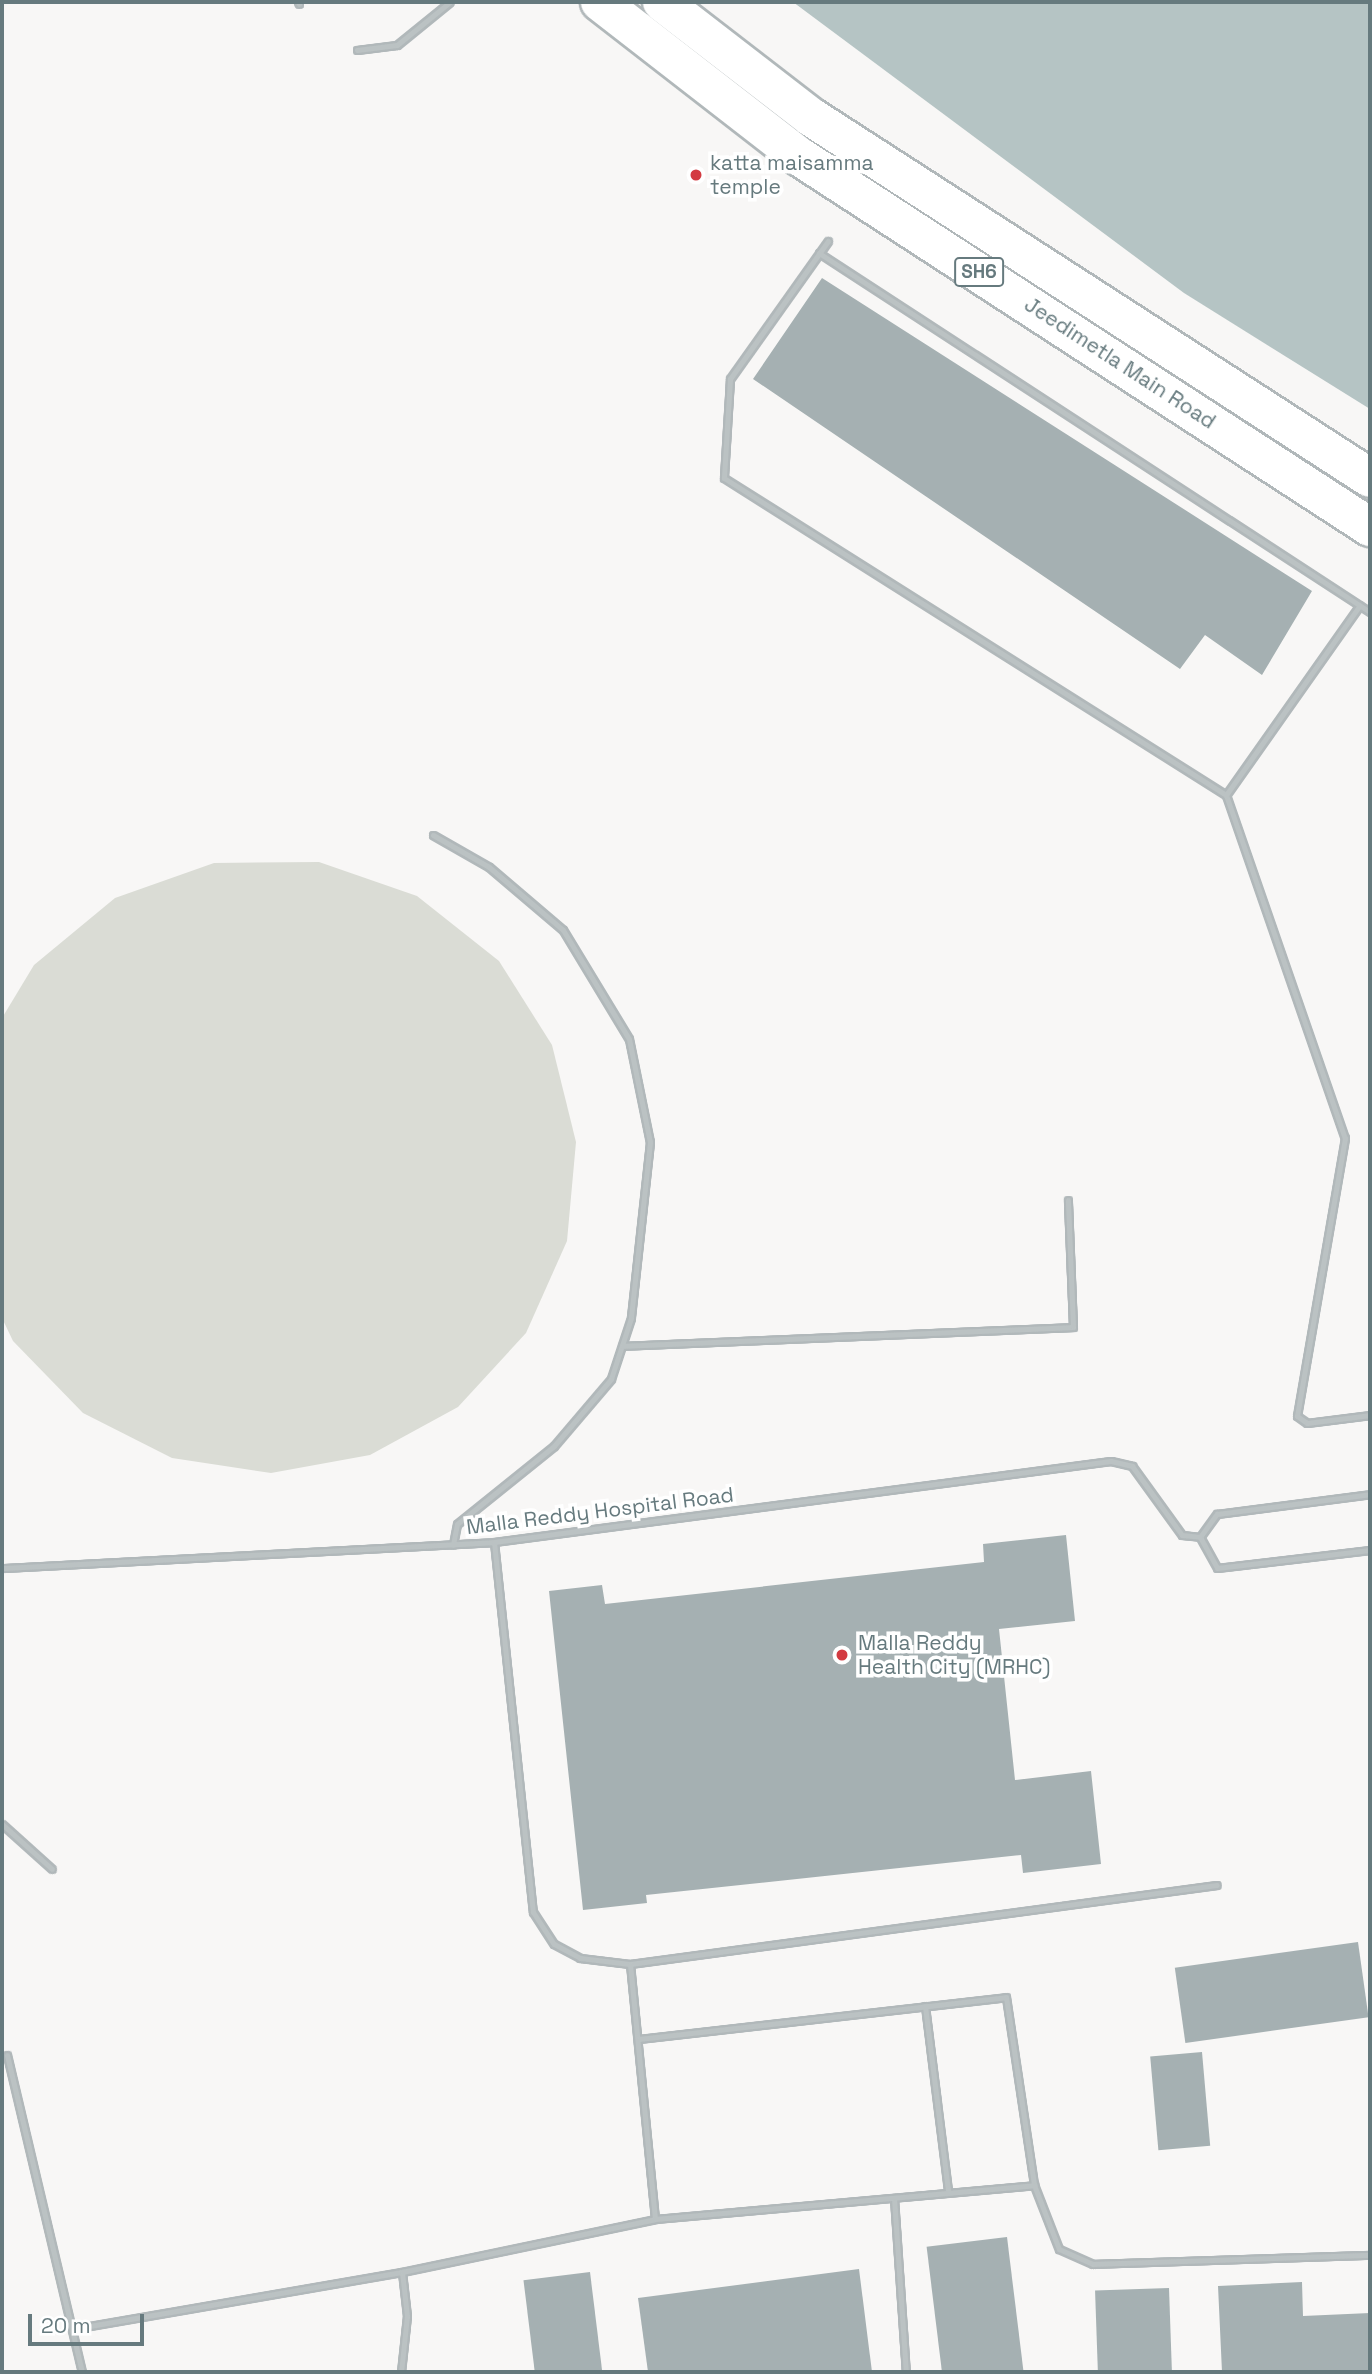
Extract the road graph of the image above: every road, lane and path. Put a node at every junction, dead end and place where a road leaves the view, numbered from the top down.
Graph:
1 (450, 2) edge
2 (600, 2) edge
3 (662, 2) edge
4 (357, 50) dead end
5 (828, 241) dead end
6 (819, 253) junction
7 (1370, 478) edge
8 (1370, 527) edge
9 (1360, 605) junction
10 (1370, 612) edge
11 (1226, 795) junction
12 (433, 835) dead end
13 (1068, 1200) dead end
14 (622, 1346) junction
15 (1370, 1415) edge
16 (1370, 1494) edge
17 (1200, 1537) junction
18 (494, 1542) junction
19 (453, 1545) junction
20 (1370, 1550) edge
21 (2, 1568) edge
22 (2, 1824) edge
23 (52, 1869) dead end
24 (1217, 1885) dead end
25 (630, 1964) junction
26 (925, 2006) junction
27 (639, 2039) junction
28 (7, 2055) dead end
29 (1034, 2185) junction
30 (948, 2191) junction
31 (894, 2197) junction
32 (655, 2219) junction
33 (1370, 2255) edge
34 (402, 2272) junction
35 (72, 2329) junction
36 (82, 2372) edge
37 (401, 2372) edge
38 (906, 2372) edge

1 - 4 lane
2 - 8 main road, Jeedimetla Main Road / SH6
3 - 7 main road, Jeedimetla Main Road / SH6
5 - 6 lane
6 - 9 lane
6 - 11 lane
9 - 10 lane
9 - 11 lane
11 - 15 lane
12 - 14 lane
13 - 14 lane
14 - 19 lane
16 - 17 lane
17 - 18 lane, Malla Reddy Hospital Road
17 - 20 lane
18 - 19 lane, Malla Reddy Hospital Road
18 - 25 lane
19 - 21 lane, Malla Reddy Hospital Road
22 - 23 lane
24 - 25 lane
25 - 27 lane
26 - 27 lane
26 - 29 lane
26 - 30 lane
27 - 32 lane
28 - 35 lane
29 - 30 lane
29 - 33 lane
30 - 31 lane
31 - 32 lane
31 - 38 lane
32 - 34 lane
34 - 35 lane
34 - 37 lane
35 - 36 lane

